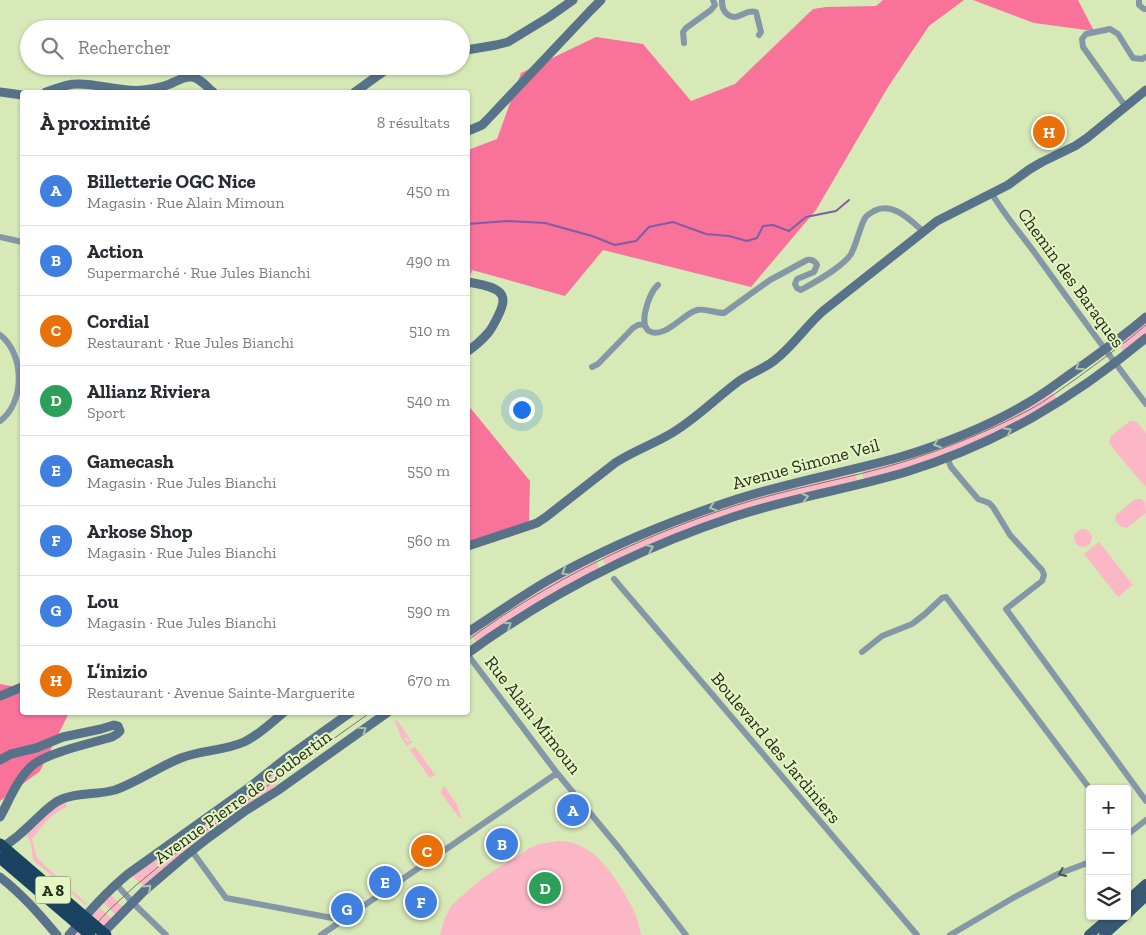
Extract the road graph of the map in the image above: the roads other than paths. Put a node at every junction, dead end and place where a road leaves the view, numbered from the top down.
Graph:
1 (573, 0) edge
2 (601, 0) edge
3 (713, 0) edge
4 (722, 0) edge
5 (1138, 0) edge
6 (1146, 9) edge
7 (759, 35) dead end
8 (684, 43) dead end
9 (470, 49) edge
10 (1146, 58) edge
11 (379, 75) edge
12 (53, 90) edge
13 (123, 90) edge
14 (143, 90) edge
15 (211, 90) edge
16 (358, 90) edge
17 (1146, 90) edge
18 (0, 92) edge
19 (20, 96) edge
20 (1126, 107) junction
21 (470, 130) edge
22 (992, 194) junction
23 (924, 232) junction
24 (0, 237) edge
25 (20, 242) edge
26 (470, 282) edge
27 (658, 285) dead end
28 (1146, 317) edge
29 (644, 324) junction
30 (0, 335) edge
31 (1146, 338) edge
32 (1104, 349) junction
33 (470, 350) edge
34 (1115, 362) junction
35 (592, 366) dead end
36 (1146, 404) edge
37 (0, 421) edge
38 (947, 458) junction
39 (470, 545) edge
40 (614, 579) dead end
41 (470, 631) edge
42 (862, 652) dead end
43 (470, 653) edge
44 (470, 657) edge
45 (20, 688) edge
46 (0, 696) edge
47 (280, 715) edge
48 (347, 715) edge
49 (384, 715) edge
50 (0, 760) edge
51 (558, 773) junction
52 (542, 784) junction
53 (1087, 785) edge
54 (545, 792) dead end
55 (1146, 801) edge
56 (0, 817) edge
57 (1146, 820) edge
58 (1131, 833) edge
59 (0, 844) edge
60 (0, 849) edge
61 (194, 854) dead end
62 (0, 858) edge
63 (1086, 864) edge
64 (0, 877) edge
65 (116, 884) junction
66 (1146, 884) edge
67 (1146, 896) edge
68 (1131, 897) edge
69 (132, 902) junction
70 (1131, 910) edge
71 (344, 920) junction
72 (1106, 920) edge
73 (1120, 920) edge
74 (57, 935) edge
75 (69, 935) edge
76 (90, 935) edge
77 (101, 935) edge
78 (106, 935) edge
79 (166, 935) edge
80 (321, 935) edge
81 (686, 935) edge
82 (917, 935) edge
83 (950, 935) edge
84 (1089, 935) edge
85 (1104, 935) edge

1 - 9 main road
2 - 21 main road
3 - 8 street
4 - 7 street
5 - 6 street
10 - 20 street
11 - 16 main road
12 - 13 main road
14 - 15 main road
17 - 20 main road
18 - 19 main road
20 - 22 main road
22 - 23 main road
22 - 32 street, Chemin des Baraques
23 - 29 street
23 - 39 main road
24 - 25 street
26 - 33 main road
27 - 29 street
28 - 32 main road, Avenue Simone Veil
29 - 35 street
30 - 37 street
31 - 34 main road, Avenue Simone Veil
32 - 34 street, Chemin des Baraques
32 -> 41 main road, Avenue Simone Veil
34 - 36 street, Chemin des Baraques
38 -> 34 main road, Avenue Simone Veil
43 -> 38 main road, Avenue Simone Veil
38 - 55 street
40 - 82 street, Boulevard des Jardiniers
42 - 53 street
44 - 51 street, Rue Alain Mimoun
45 - 46 main road
47 - 60 main road
48 - 65 main road, Avenue Pierre de Coubertin
69 -> 49 main road, Avenue Pierre de Coubertin
50 - 56 main road
51 - 52 street
51 - 81 street, Rue Alain Mimoun
52 - 54 street
52 - 71 street
57 - 58 street
59 - 78 highway, A 8, bridge
61 - 71 street
62 - 76 highway, A 8, bridge
63 -> 83 street
64 - 74 main road
65 - 69 street
65 - 75 main road, Avenue Pierre de Coubertin
66 - 68 main road
67 - 70 main road
69 - 77 main road, Avenue Pierre de Coubertin
69 - 79 street
71 - 80 street
72 - 84 main road
73 - 85 main road

